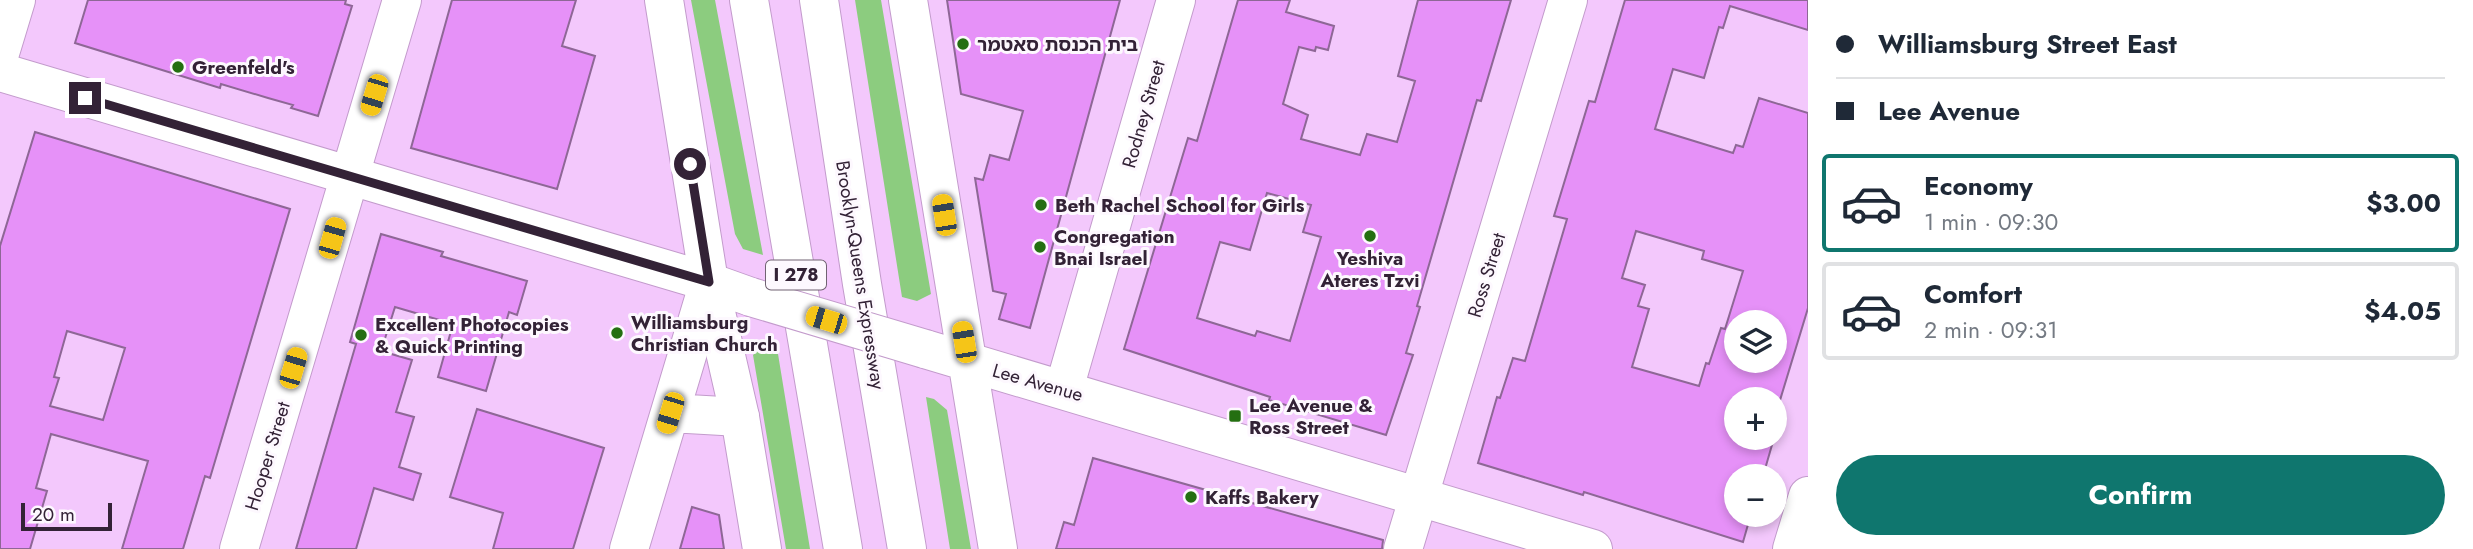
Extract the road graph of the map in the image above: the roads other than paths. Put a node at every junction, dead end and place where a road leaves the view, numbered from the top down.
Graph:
1 (16, 0) edge
2 (402, 0) edge
3 (664, 0) edge
4 (749, 0) edge
5 (819, 0) edge
6 (908, 0) edge
7 (1176, 0) edge
8 (1568, 0) edge
9 (0, 53) edge
10 (0, 72) edge
11 (350, 177) junction
12 (709, 282) junction
13 (968, 361) junction
14 (1064, 389) junction
15 (670, 413) junction
16 (740, 417) junction
17 (1808, 496) edge
18 (1420, 497) junction
19 (239, 549) edge
20 (629, 549) edge
21 (762, 549) edge
22 (843, 549) edge
23 (906, 549) edge
24 (998, 549) edge
25 (1403, 549) edge
26 (1593, 549) edge
27 (1792, 549) edge

1 - 9 main road
2 - 11 main road, Hooper Street
3 - 12 main road
4 - 22 main road, I 278
5 - 23 main road, Brooklyn-Queens Expressway
6 - 13 main road
7 - 14 main road, Rodney Street
8 - 18 main road, Ross Street
10 - 11 main road, Lee Avenue
11 - 12 main road, Lee Avenue
11 - 19 main road, Hooper Street
12 - 13 main road, Lee Avenue, bridge
12 - 15 main road
12 - 16 main road
13 - 14 main road, Lee Avenue
13 - 24 main road
14 - 18 main road, Lee Avenue
15 - 16 main road
15 - 20 main road
16 - 21 main road
17 - 27 main road
18 - 25 main road, Ross Street
18 - 26 main road, Lee Avenue

